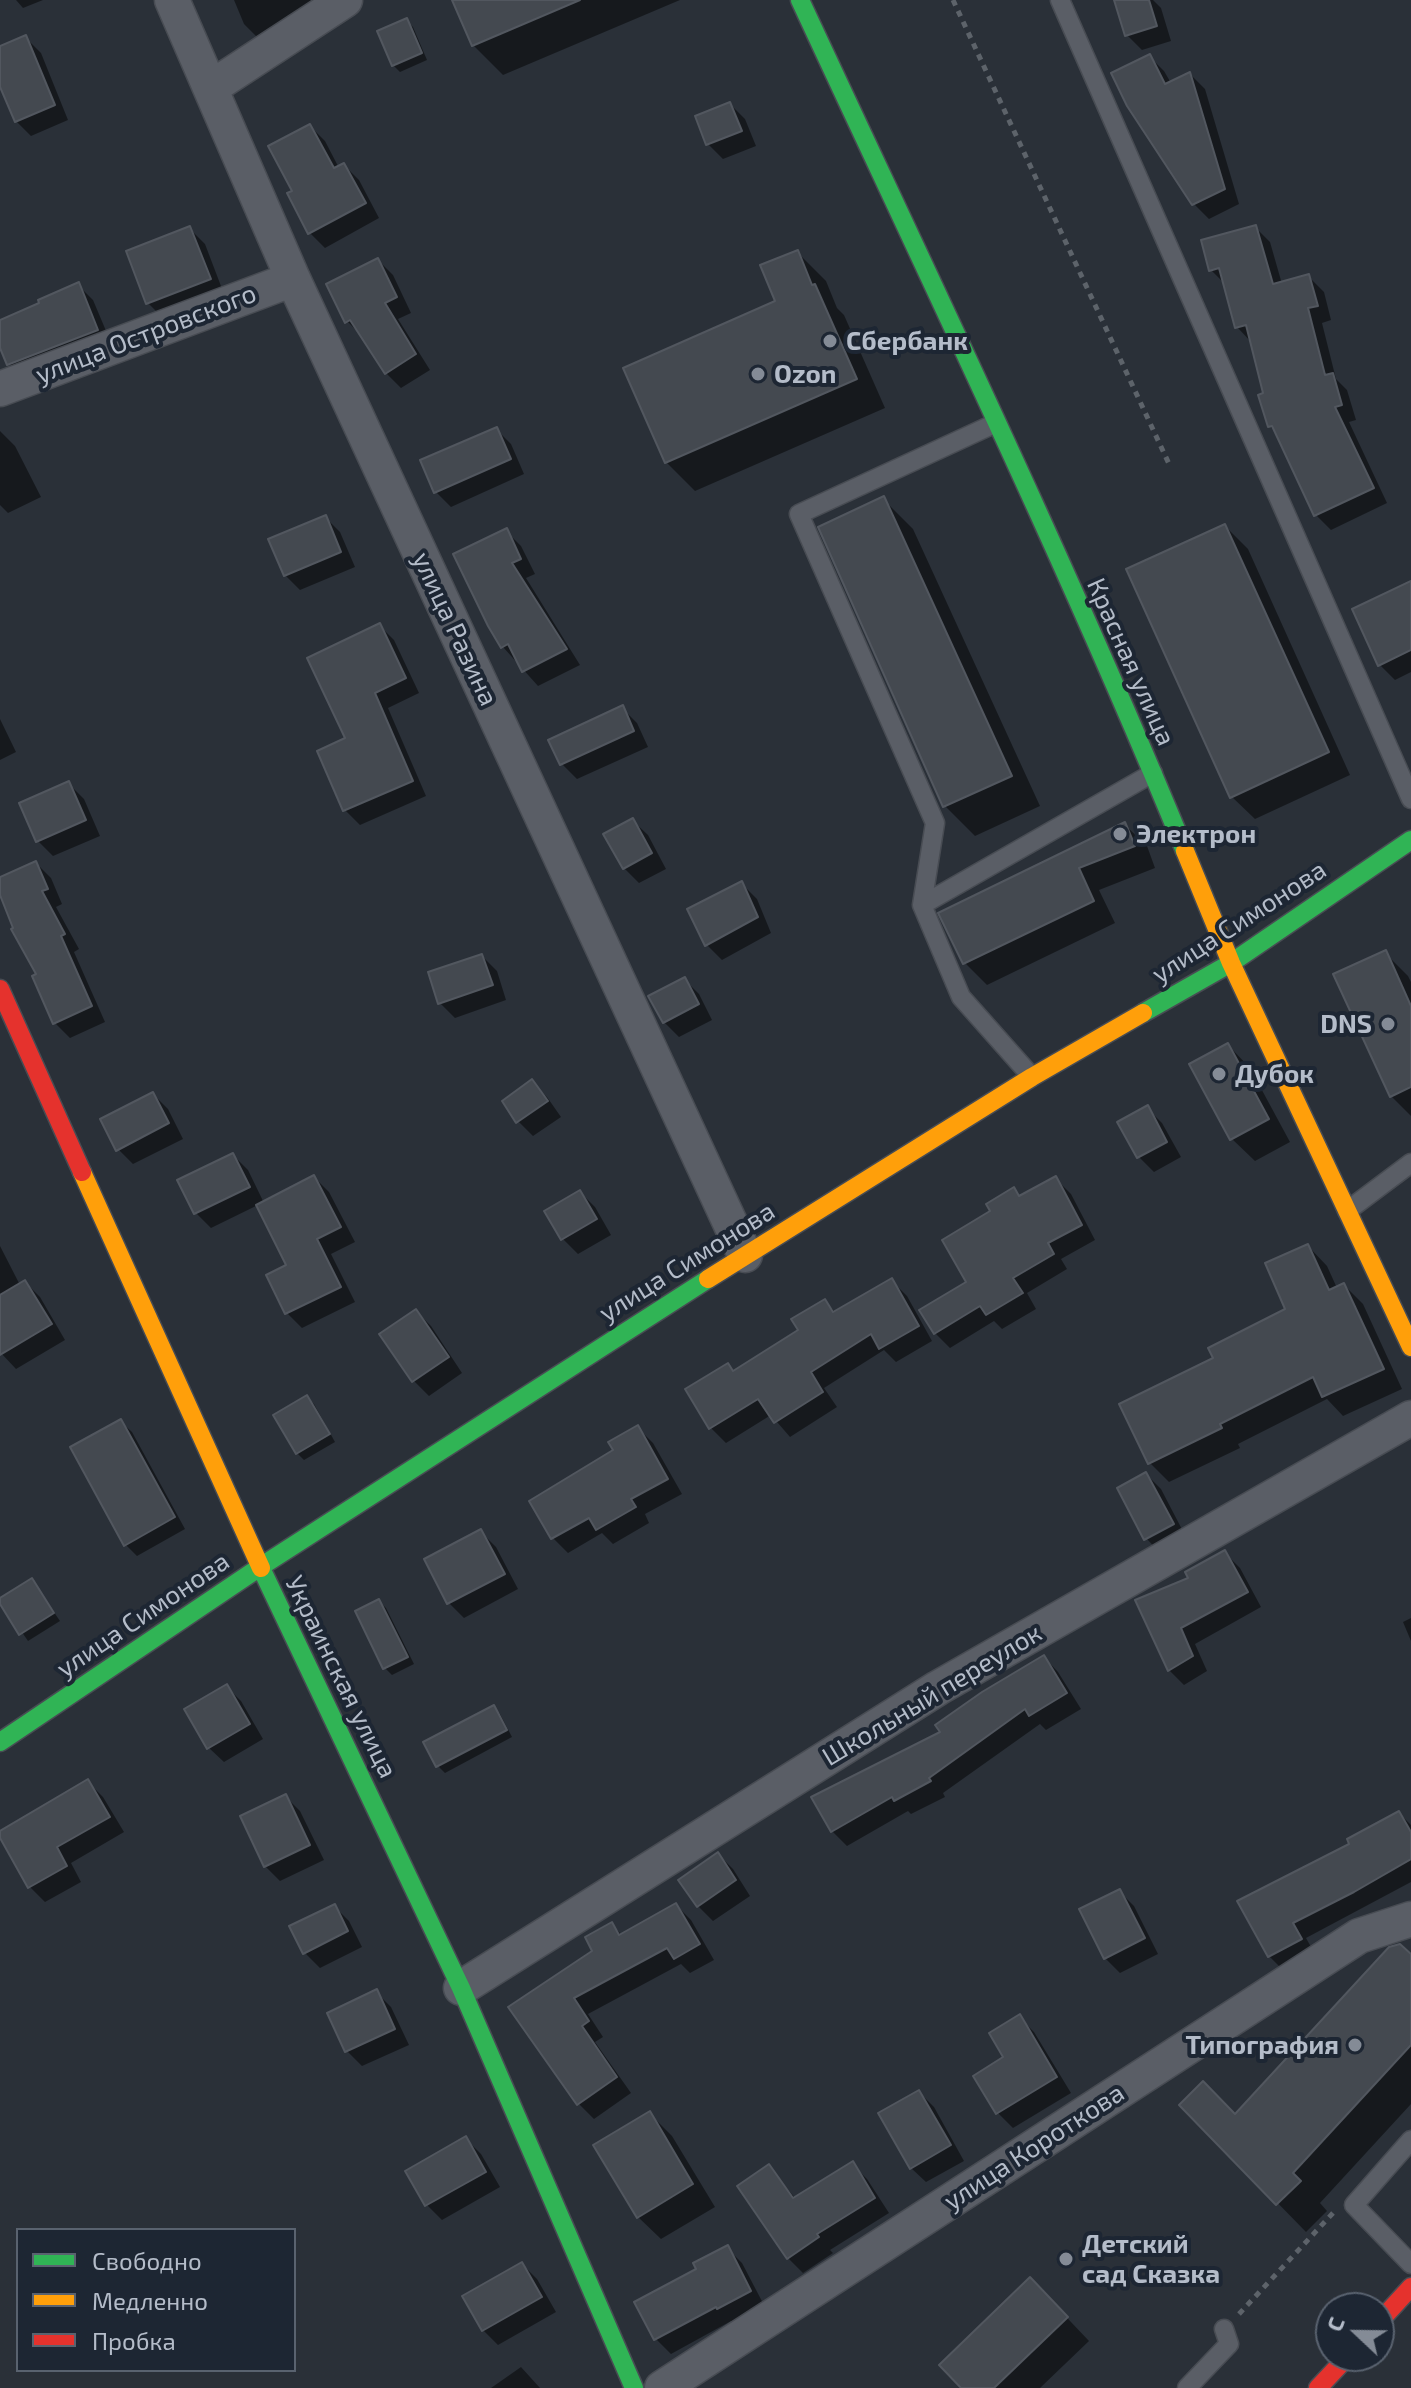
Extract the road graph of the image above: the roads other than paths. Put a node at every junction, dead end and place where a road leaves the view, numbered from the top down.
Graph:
1 (172, 0) edge
2 (345, 0) edge
3 (800, 0) edge
4 (1060, 0) edge
5 (212, 87) junction
6 (293, 279) junction
7 (0, 389) edge
8 (996, 423) junction
9 (1153, 773) junction
10 (1411, 799) edge
11 (1411, 840) edge
12 (922, 905) junction
13 (1231, 963) junction
14 (0, 989) edge
15 (1032, 1077) junction
16 (1411, 1163) edge
17 (1347, 1211) junction
18 (745, 1255) junction
19 (1411, 1347) edge
20 (1411, 1418) edge
21 (260, 1567) junction
22 (0, 1742) edge
23 (1411, 1919) edge
24 (461, 1988) junction
25 (1411, 2140) edge
26 (1411, 2264) edge
27 (1411, 2287) edge
28 (1395, 2304) edge
29 (1224, 2329) road end
30 (1333, 2372) edge
31 (634, 2388) edge
32 (662, 2388) edge
33 (1187, 2388) edge
34 (1318, 2388) edge

1 - 5 street, улица Разина
2 - 5 street
3 - 8 street, Красная улица
4 - 10 lane
5 - 6 street, улица Разина
6 - 7 street, улица Островского
6 - 18 street, улица Разина
8 - 9 street, Красная улица
8 - 12 lane
9 - 12 lane
9 - 13 street, Красная улица
11 - 13 street, улица Симонова
12 - 15 lane
13 - 15 street, улица Симонова
13 - 17 street, Красная улица
14 - 21 street, Украинская улица
15 - 18 street, улица Симонова
16 - 17 lane
17 - 19 street, Красная улица
18 - 21 street, улица Симонова
20 - 24 street, Школьный переулок
21 - 22 street, улица Симонова
21 - 24 street, Украинская улица
23 - 32 street, улица Короткова
24 - 31 street, Украинская улица
25 - 26 lane
27 - 28 street
29 - 33 lane
30 - 34 street

